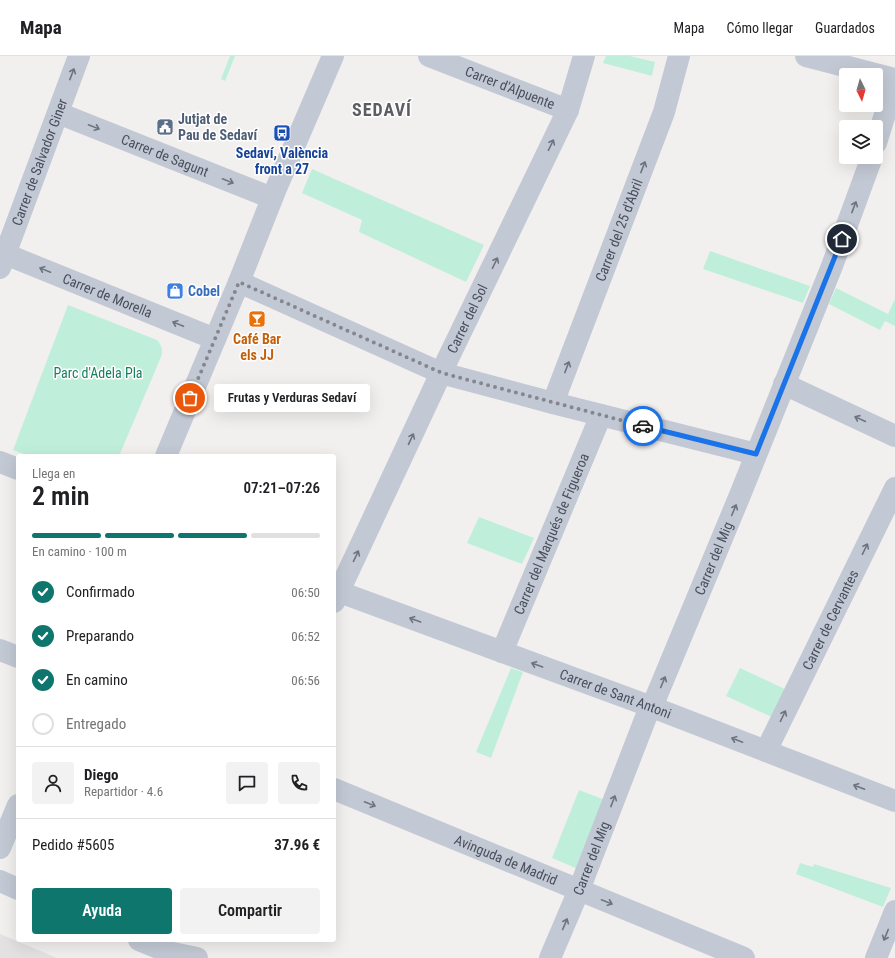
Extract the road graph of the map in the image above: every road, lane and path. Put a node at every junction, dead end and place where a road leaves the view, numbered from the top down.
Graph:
1 (79, 56) edge
2 (333, 56) edge
3 (430, 56) edge
4 (584, 56) edge
5 (679, 56) edge
6 (806, 56) edge
7 (895, 81) edge
8 (568, 110) junction
9 (58, 113) junction
10 (883, 120) edge
11 (869, 164) edge
12 (272, 198) junction
13 (2, 258) edge
14 (239, 282) junction
15 (215, 339) junction
16 (442, 373) junction
17 (784, 384) junction
18 (553, 403) junction
19 (601, 415) junction
20 (895, 436) edge
21 (167, 454) edge
22 (756, 454) junction
23 (0, 462) edge
24 (16, 468) edge
25 (895, 488) edge
26 (336, 594) edge
27 (0, 650) edge
28 (502, 652) junction
29 (16, 656) edge
30 (652, 707) junction
31 (766, 751) junction
32 (336, 790) edge
33 (895, 801) edge
34 (16, 809) edge
35 (0, 848) edge
36 (0, 881) edge
37 (16, 888) edge
38 (579, 890) junction
39 (895, 911) edge
40 (144, 942) edge
41 (170, 952) edge
42 (197, 958) edge
43 (550, 958) edge
44 (744, 958) edge
45 (876, 958) edge

9 -> 1 street, Carrer de Salvador Giner
2 - 12 street
3 - 8 street, Carrer d'Alpuente
4 - 8 street, Carrer del Sol
18 -> 5 street, Carrer del 25 d'Abril
6 - 7 street
7 - 10 street
16 -> 8 street, Carrer del Sol
9 -> 12 street, Carrer de Sagunt
9 - 13 street, Carrer de Salvador Giner
17 -> 11 street, Carrer del Mig
12 - 14 street
15 -> 13 street, Carrer de Morella
14 - 15 street
14 - 16 street
15 - 21 street
16 - 18 street
26 -> 16 street, Carrer del Sol
20 -> 17 street
17 - 22 street, Carrer del Mig
18 - 19 street
19 - 22 street
19 - 28 street, Carrer del Marqués de Figueroa
30 -> 22 street, Carrer del Mig
23 - 24 street
31 -> 25 street, Carrer de Cervantes
28 -> 26 street, Carrer de Sant Antoni
27 - 29 street
30 -> 28 street, Carrer de Sant Antoni
31 -> 30 street, Carrer de Sant Antoni
38 -> 30 street, Carrer del Mig
33 -> 31 street, Carrer de Sant Antoni
32 -> 38 street, Avinguda de Madrid
34 - 35 street
36 - 37 street
43 -> 38 street, Carrer del Mig
38 -> 44 street, Avinguda de Madrid
39 -> 45 street
40 - 41 street
41 - 42 street

